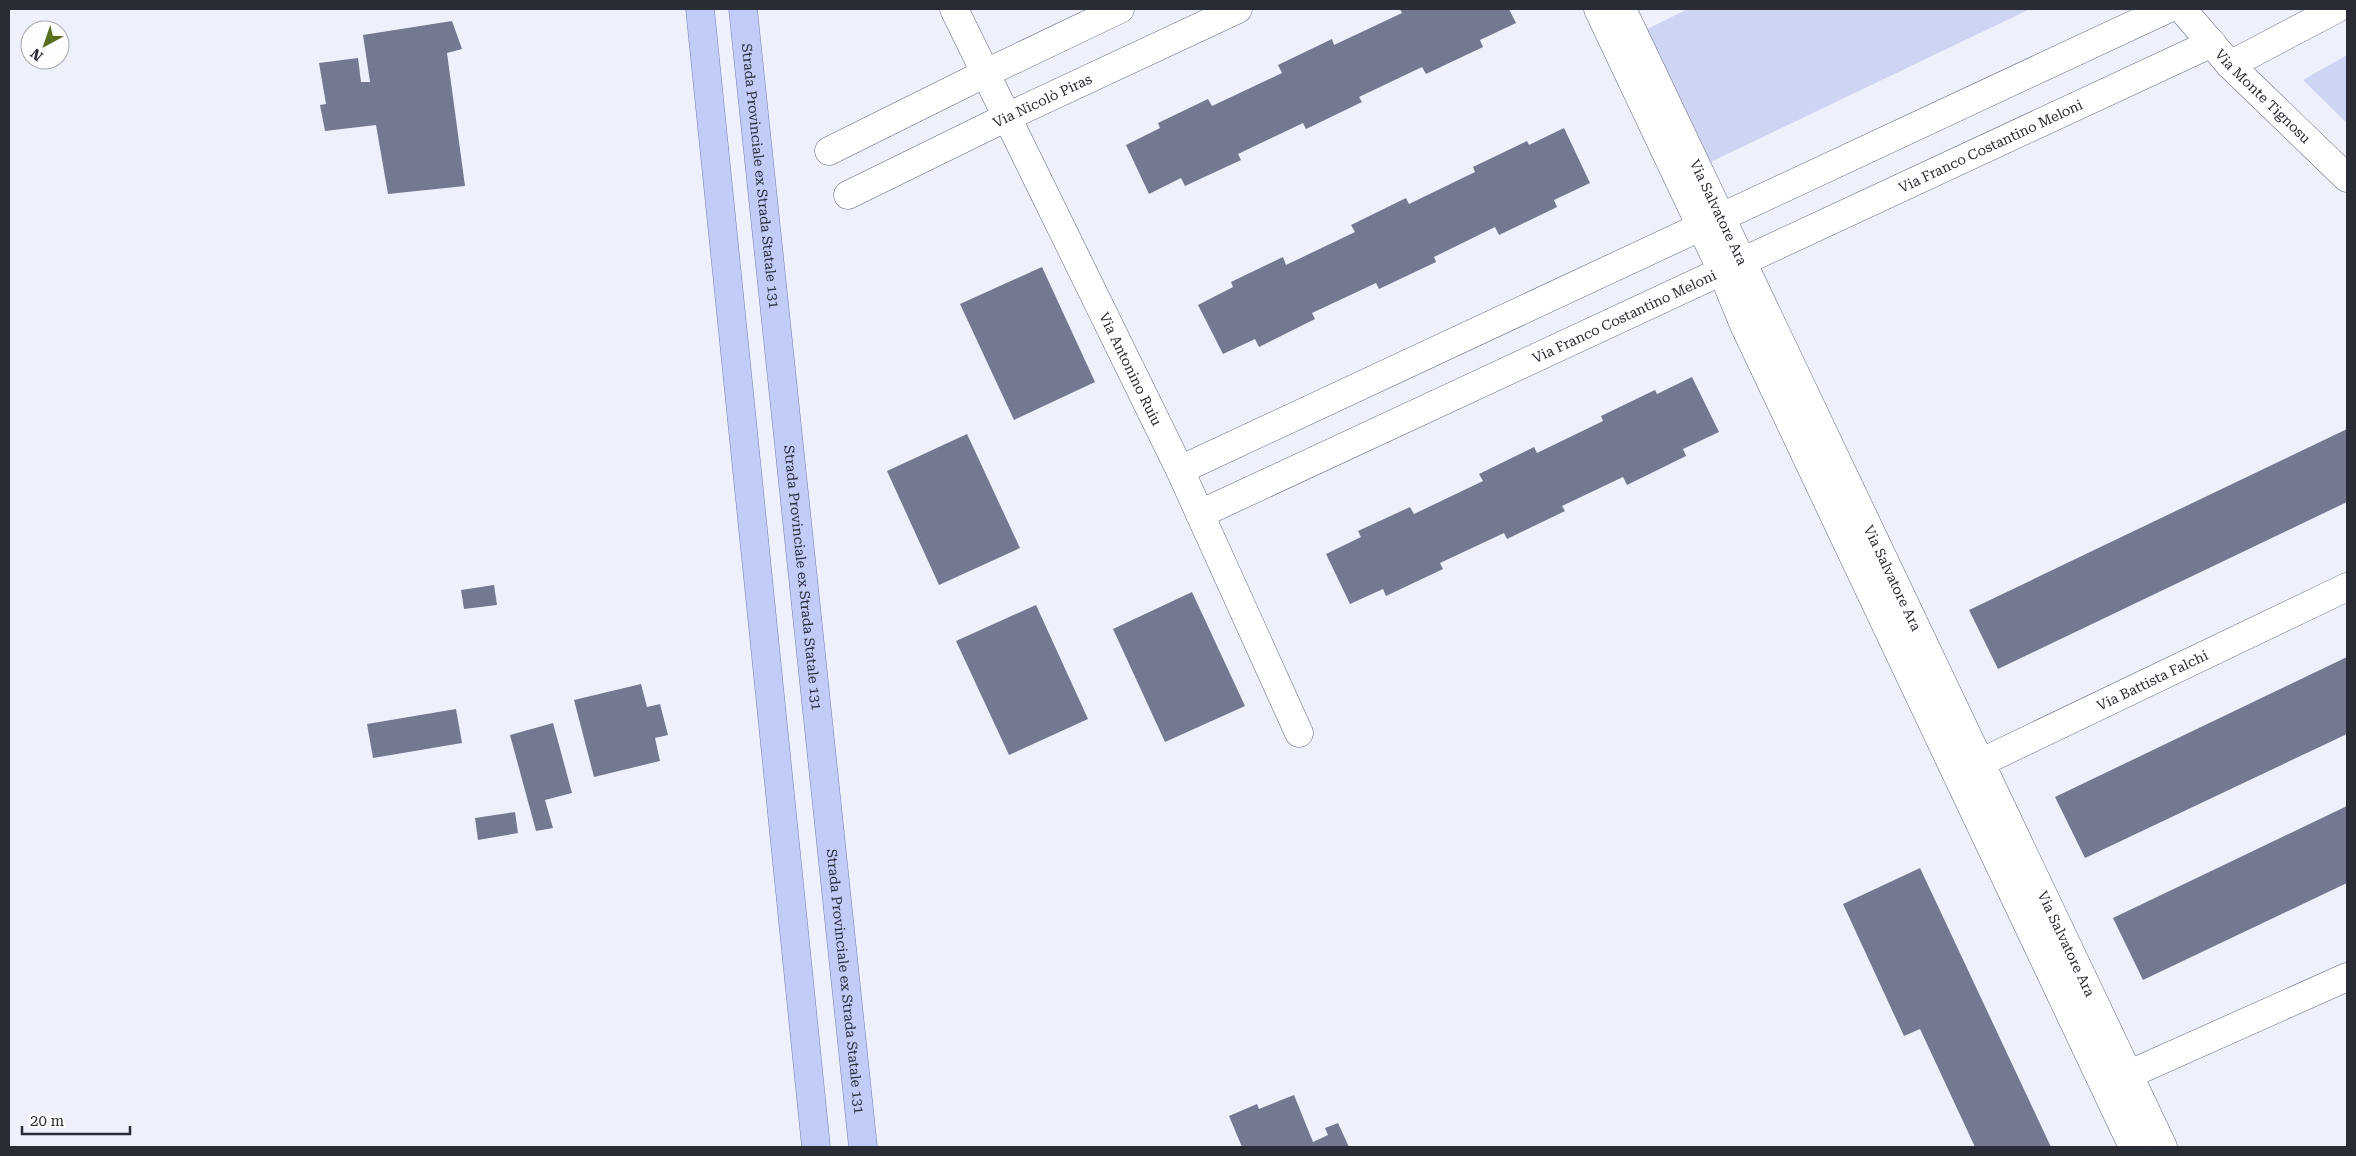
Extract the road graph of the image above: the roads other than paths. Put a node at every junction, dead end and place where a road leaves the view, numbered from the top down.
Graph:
1 (700, 9) edge
2 (743, 9) edge
3 (954, 9) edge
4 (1120, 9) edge
5 (1238, 9) edge
6 (1598, 9) edge
7 (1622, 9) edge
8 (2167, 9) edge
9 (2182, 9) edge
10 (2336, 9) edge
11 (2212, 44) junction
12 (2230, 65) junction
13 (986, 72) junction
14 (1007, 116) junction
15 (830, 151) dead end
16 (2347, 178) edge
17 (848, 195) dead end
18 (1711, 222) junction
19 (1732, 267) junction
20 (1180, 470) junction
21 (1200, 514) junction
22 (2347, 587) edge
23 (1299, 733) dead end
24 (1969, 768) junction
25 (2347, 977) edge
26 (2116, 1080) junction
27 (816, 1147) edge
28 (863, 1147) edge
29 (2133, 1147) edge
30 (2163, 1147) edge

1 - 27 main road
2 - 28 main road, Strada Provinciale ex Strada Statale 131
3 - 13 street, Via Antonino Ruiu
4 - 13 street
5 - 14 street, Via Nicolò Piras
6 - 18 street, Via Salvatore Ara
7 - 18 street, Via Salvatore Ara
8 - 18 street
9 - 11 street, Via Monte Tignosu
10 - 12 street
11 - 12 street, Via Monte Tignosu
11 - 19 street, Via Franco Costantino Meloni
12 - 16 street, Via Monte Tignosu
13 - 14 street, Via Antonino Ruiu
13 - 15 street
14 - 17 street, Via Nicolò Piras
14 - 20 street, Via Antonino Ruiu
18 - 19 street, Via Salvatore Ara
18 - 20 street
19 - 21 street, Via Franco Costantino Meloni
19 - 24 street, Via Salvatore Ara
20 - 21 street, Via Antonino Ruiu
21 - 23 street, Via Antonino Ruiu
22 - 24 street, Via Battista Falchi
24 - 26 street, Via Salvatore Ara
25 - 26 street
26 - 29 street, Via Salvatore Ara
26 - 30 street, Via Salvatore Ara

